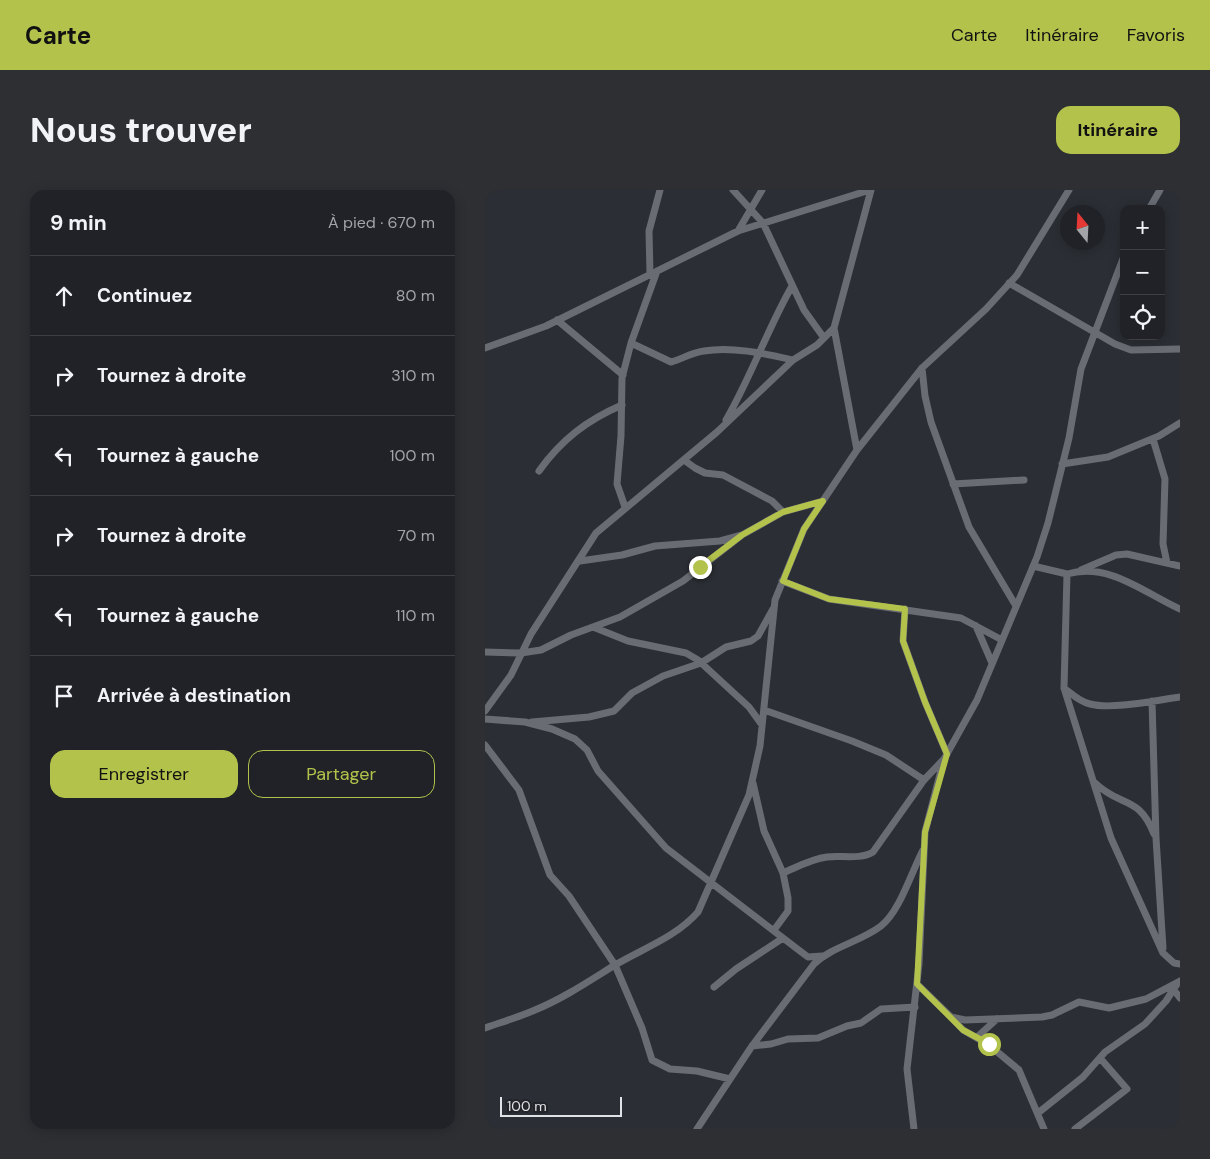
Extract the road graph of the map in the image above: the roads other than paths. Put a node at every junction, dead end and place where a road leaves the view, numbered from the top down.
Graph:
1 (661, 190) edge
2 (733, 190) edge
3 (762, 190) edge
4 (871, 190) edge
5 (1069, 190) edge
6 (1160, 190) edge
7 (1151, 205) edge
8 (750, 208) junction
9 (763, 223) junction
10 (738, 231) junction
11 (1120, 267) edge
12 (654, 273) junction
13 (1009, 283) junction
14 (792, 286) junction
15 (557, 320) junction
16 (834, 328) junction
17 (1095, 334) junction
18 (824, 338) junction
19 (631, 344) junction
20 (485, 348) edge
21 (1180, 349) edge
22 (761, 354) junction
23 (793, 360) junction
24 (922, 368) junction
25 (623, 375) junction
26 (622, 405) junction
27 (1180, 423) edge
28 (722, 427) junction
29 (1153, 438) junction
30 (857, 450) junction
31 (685, 460) junction
32 (1062, 464) junction
33 (539, 471) dead end
34 (1024, 480) dead end
35 (953, 484) junction
36 (823, 501) junction
37 (625, 507) junction
38 (783, 512) junction
39 (742, 535) junction
40 (580, 561) junction
41 (1167, 563) junction
42 (1033, 566) junction
43 (1180, 566) edge
44 (1080, 571) junction
45 (1067, 574) junction
46 (783, 581) junction
47 (774, 606) junction
48 (1017, 606) junction
49 (905, 609) junction
50 (1180, 609) edge
51 (976, 626) junction
52 (593, 627) junction
53 (1002, 640) junction
54 (485, 652) edge
55 (521, 654) junction
56 (701, 663) junction
57 (992, 663) junction
58 (1064, 688) junction
59 (1180, 697) edge
60 (1152, 701) junction
61 (764, 710) junction
62 (485, 711) edge
63 (485, 720) edge
64 (525, 722) junction
65 (762, 725) junction
66 (485, 745) edge
67 (945, 756) junction
68 (752, 780) junction
69 (924, 780) junction
70 (1093, 781) junction
71 (1156, 838) junction
72 (925, 848) junction
73 (783, 873) junction
74 (712, 884) junction
75 (774, 930) junction
76 (783, 938) junction
77 (1163, 953) junction
78 (822, 956) junction
79 (1180, 964) edge
80 (615, 965) junction
81 (1179, 981) edge
82 (917, 984) junction
83 (714, 987) dead end
84 (1172, 988) junction
85 (1180, 998) edge
86 (915, 1007) junction
87 (951, 1017) junction
88 (997, 1018) junction
89 (485, 1028) edge
90 (977, 1037) junction
91 (752, 1046) junction
92 (1100, 1058) junction
93 (730, 1079) junction
94 (1038, 1113) junction
95 (697, 1129) edge
96 (914, 1129) edge
97 (1044, 1129) edge
98 (1075, 1129) edge

1 - 12 street
2 - 8 street
3 - 8 street
4 - 9 street
4 - 16 street
5 - 13 street
6 - 7 street
8 - 9 street
8 - 10 street
9 - 10 street
9 - 14 street
10 - 12 street
11 - 17 street
12 - 15 street
12 - 19 street
13 - 17 street
13 - 24 street
14 - 18 street
14 - 22 street
15 - 20 street
15 - 25 street
16 - 18 street
16 - 30 street
17 - 21 street
17 - 32 street
18 - 23 street
19 - 22 street
19 - 25 street
22 - 23 street
22 - 28 street
23 - 28 street
24 - 30 street
24 - 35 street
25 - 26 street
26 - 33 street
26 - 37 street
27 - 29 street
28 - 31 street
29 - 32 street
29 - 41 street
30 - 36 street
31 - 37 street
31 - 38 street
32 - 42 street
34 - 35 street
35 - 48 street
36 - 38 street
36 - 46 street
37 - 40 street
38 - 39 street
39 - 40 street
39 - 52 street
40 - 55 street
41 - 43 street
41 - 44 street
42 - 45 street
42 - 48 street
44 - 45 street
44 - 50 street
45 - 58 street
46 - 47 street
46 - 49 street
47 - 56 street
47 - 61 street
48 - 53 street
49 - 51 street
49 - 67 street
51 - 53 street
51 - 57 street
52 - 55 street
52 - 56 street
53 - 57 street
54 - 55 street
55 - 62 street
56 - 64 street
56 - 65 street
57 - 67 street
58 - 60 street
58 - 70 street
59 - 60 street
60 - 71 street
61 - 65 street
61 - 69 street
63 - 64 street
64 - 74 street
65 - 68 street
66 - 80 street
67 - 69 street
67 - 72 street
68 - 73 street
68 - 74 street
69 - 73 street
70 - 71 street
70 - 77 street
71 - 77 street
72 - 78 street
72 - 82 street
73 - 75 street
74 - 75 street
74 - 80 street
75 - 76 street
76 - 78 street
76 - 83 street
77 - 79 street
78 - 91 street
80 - 89 street
80 - 93 street
81 - 84 street
82 - 86 street
82 - 87 street
84 - 85 street
84 - 88 street
84 - 92 street
86 - 91 street
86 - 96 street
87 - 88 street
87 - 90 street
88 - 90 street
90 - 94 street
91 - 93 street
92 - 94 street
92 - 98 street
93 - 95 street
94 - 97 street

